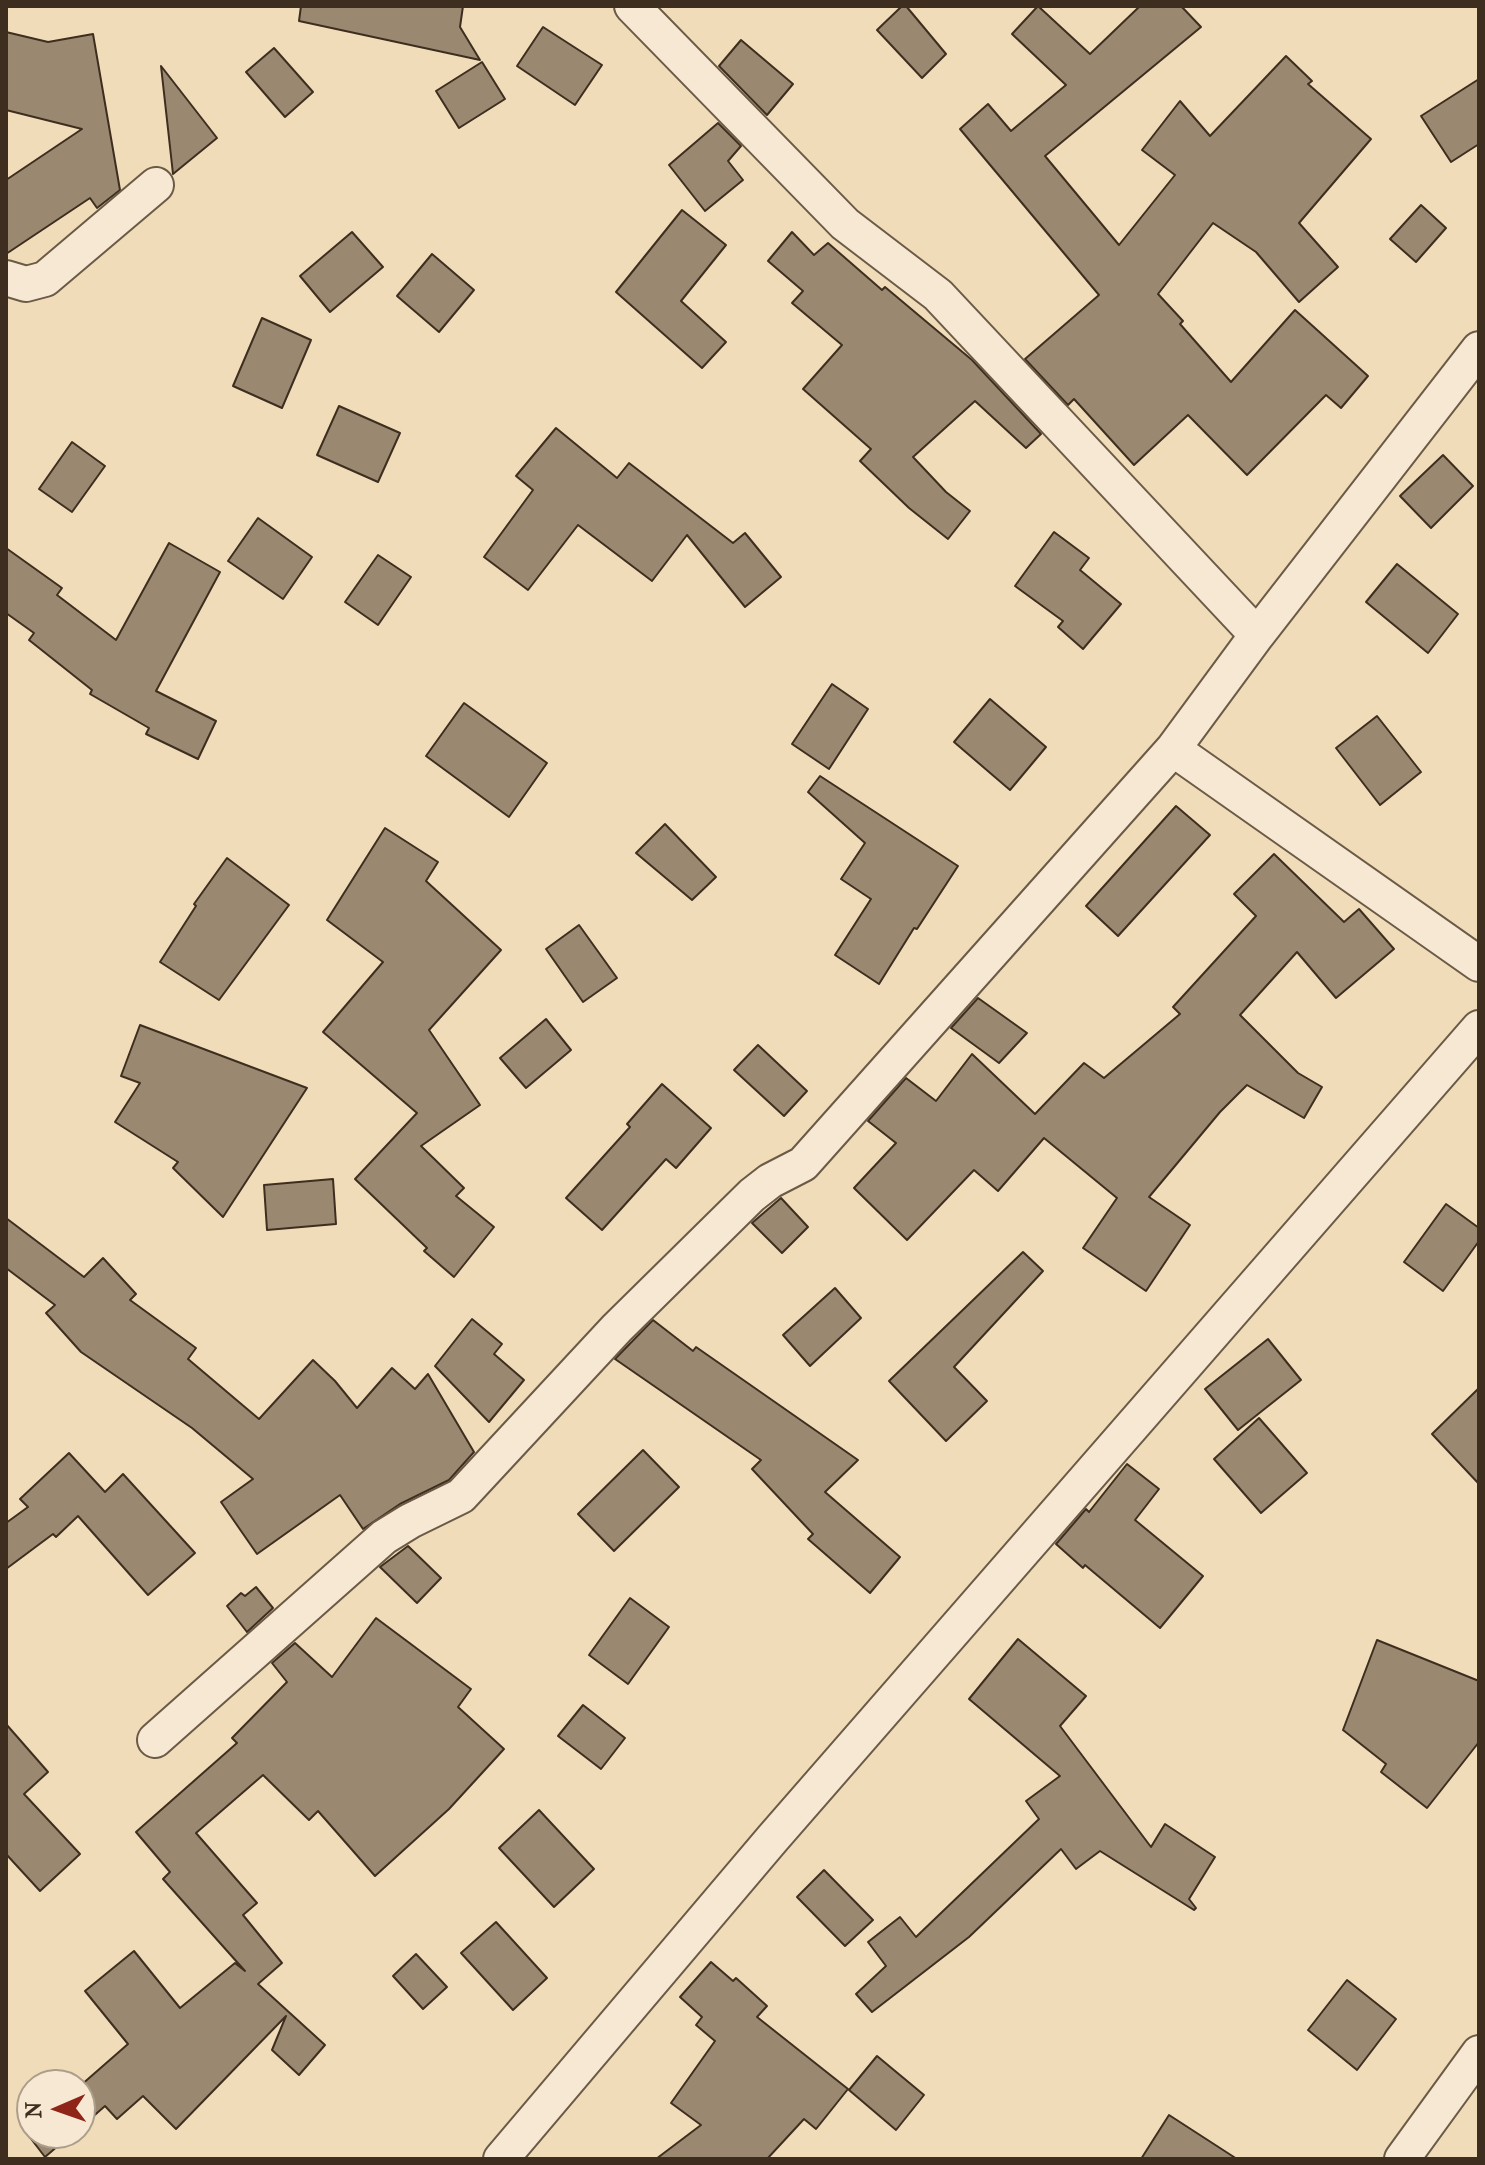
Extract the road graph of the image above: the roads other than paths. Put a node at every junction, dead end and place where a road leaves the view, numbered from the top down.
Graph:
1 (632, 6) edge
2 (156, 185) dead end
3 (6, 278) edge
4 (1479, 349) edge
5 (1257, 635) junction
6 (1173, 749) junction
7 (1479, 964) edge
8 (1479, 1028) edge
9 (155, 1740) dead end
10 (1479, 2053) edge
11 (501, 2159) edge
12 (1402, 2159) edge

1 - 5 street
2 - 3 street
4 - 5 street
5 - 6 street
6 - 7 street
6 - 9 street
8 - 11 street
10 - 12 street

